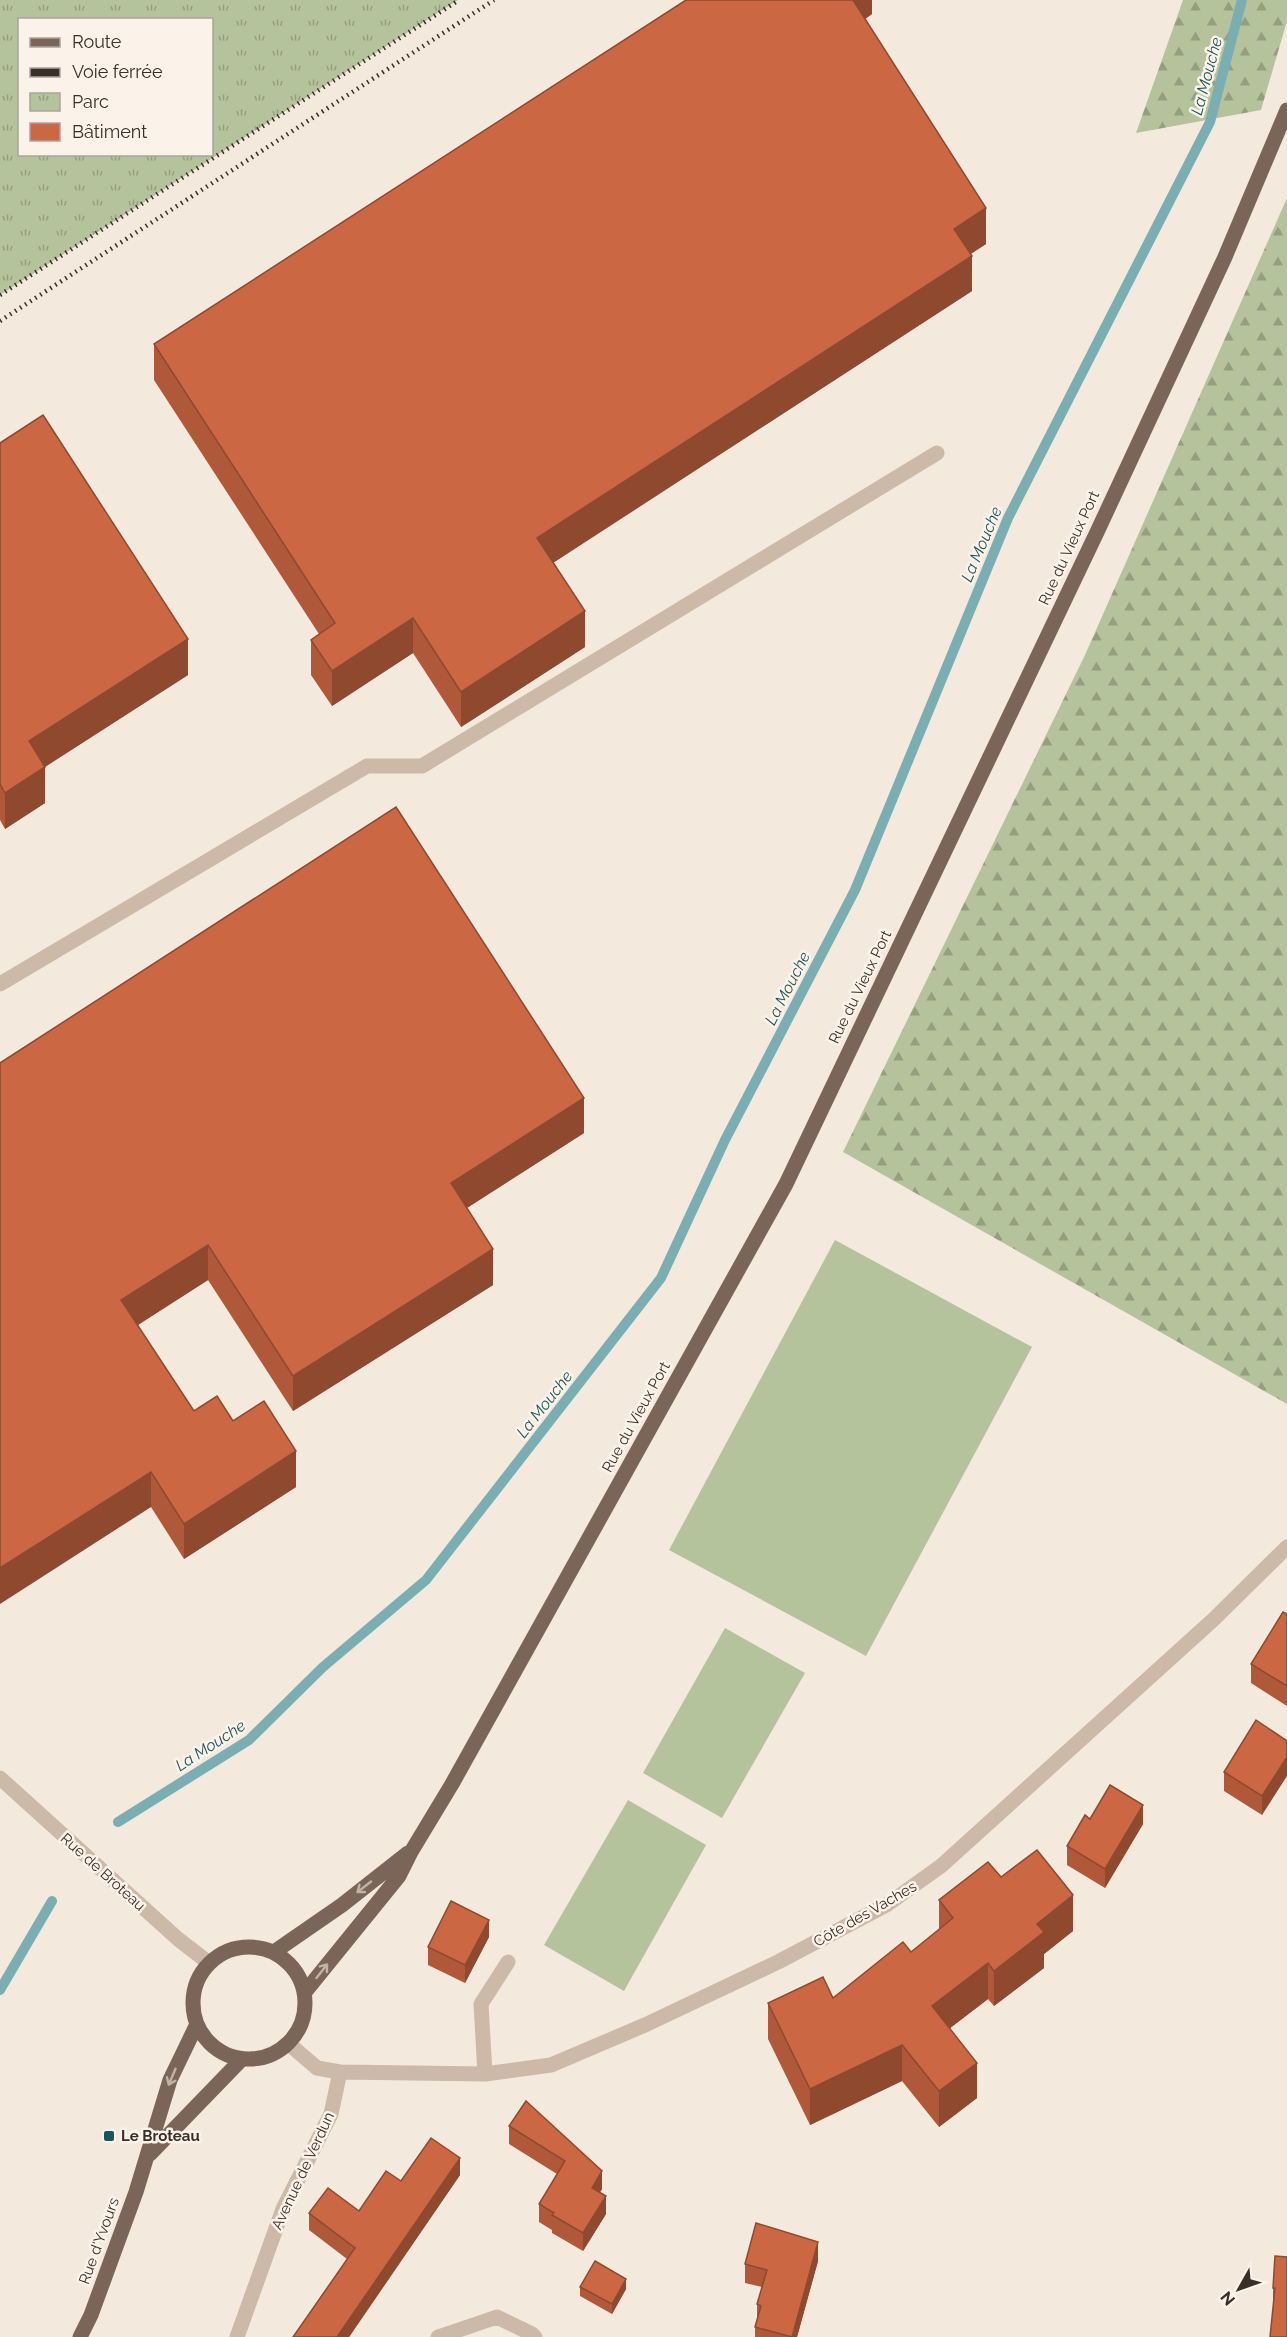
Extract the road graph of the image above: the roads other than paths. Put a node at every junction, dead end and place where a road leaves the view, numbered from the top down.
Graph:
1 (1287, 110) edge
2 (937, 453) dead end
3 (0, 984) edge
4 (1287, 1547) edge
5 (0, 1778) edge
6 (411, 1852) junction
7 (274, 1952) junction
8 (508, 1962) dead end
9 (209, 1963) junction
10 (305, 1992) junction
11 (197, 2024) junction
12 (289, 2044) junction
13 (242, 2059) junction
14 (340, 2072) junction
15 (485, 2074) junction
16 (148, 2156) junction
17 (80, 2337) edge
18 (237, 2337) edge
19 (438, 2337) edge
20 (535, 2337) edge

1 - 6 main road, Rue du Vieux Port
2 - 3 street
4 - 15 street, Côte des Vaches
5 - 9 street, Rue de Broteau
6 -> 7 main road
10 -> 6 main road, Rue du Vieux Port
7 - 9 main road
7 - 10 main road
8 - 15 street
9 - 11 main road
10 - 12 main road
11 - 13 main road
11 -> 16 main road, Rue d'Yvours
12 - 13 main road
12 - 14 street, Côte des Vaches
13 - 16 main road
14 - 15 street, Côte des Vaches
14 - 18 street, Avenue de Verdun
16 - 17 main road, Rue d'Yvours
19 - 20 street

